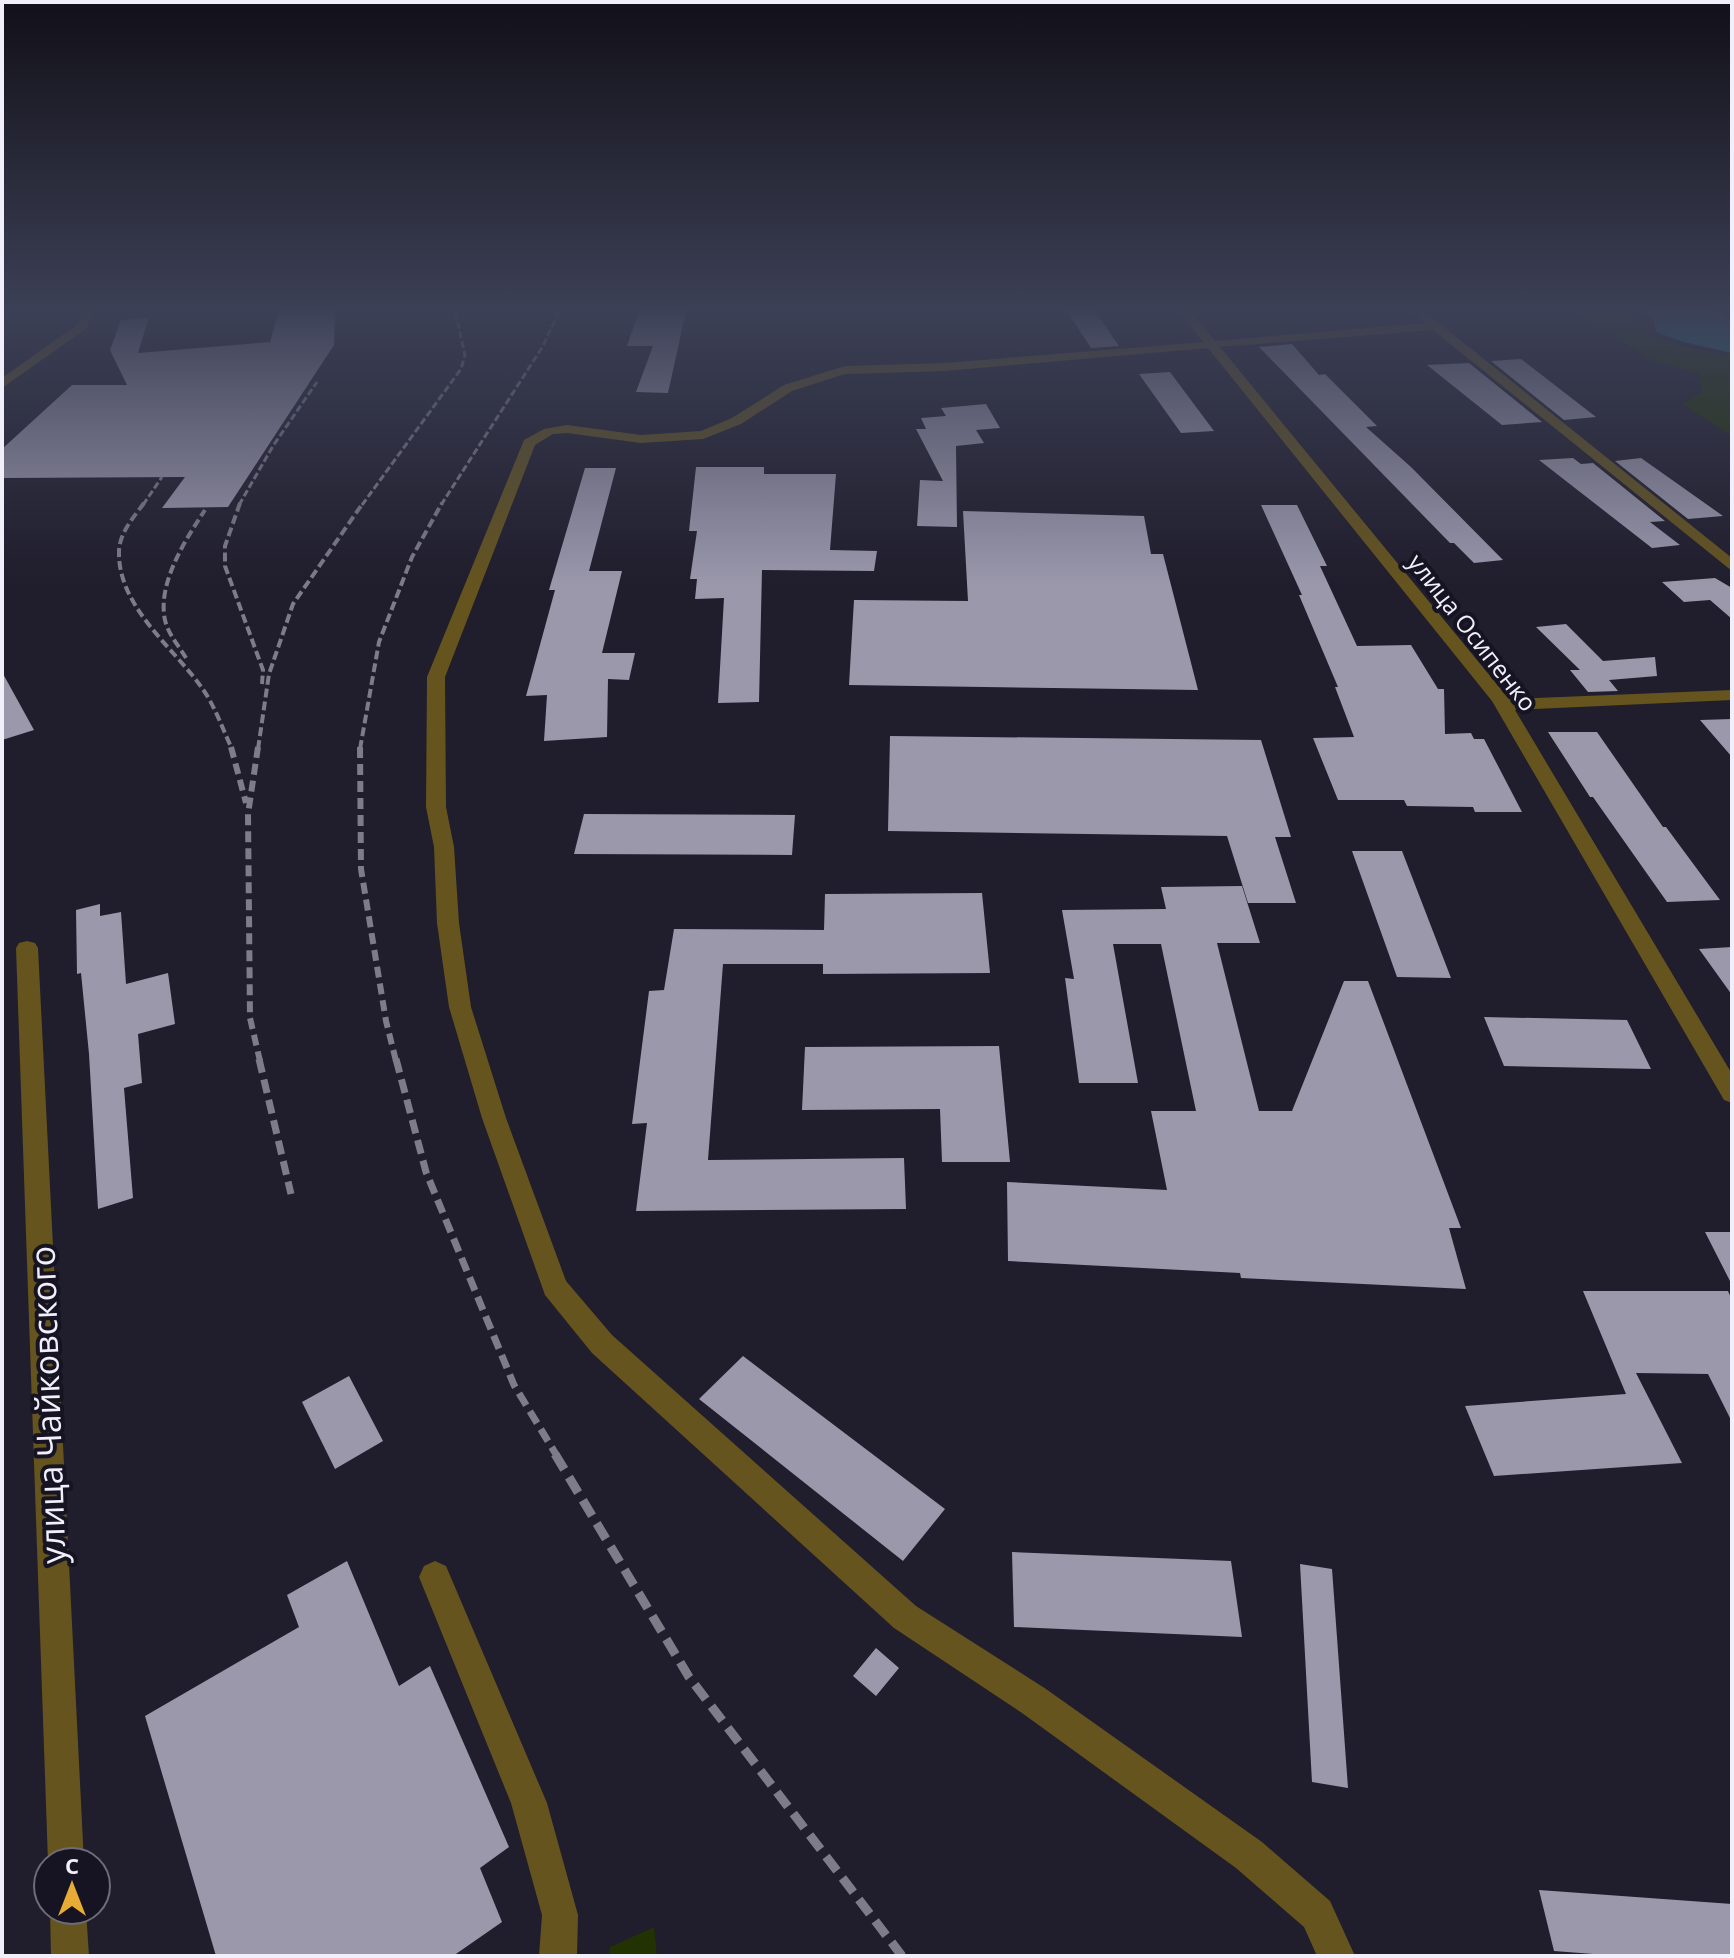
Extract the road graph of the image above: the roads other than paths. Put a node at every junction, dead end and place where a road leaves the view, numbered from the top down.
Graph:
1 (767, 402) edge
2 (1258, 402) edge
3 (1529, 402) edge
4 (1732, 566) edge
5 (1732, 695) edge
6 (1503, 705) junction
7 (27, 948) dead end
8 (1732, 1094) edge
9 (435, 1577) dead end
10 (65, 1846) edge
11 (69, 1926) edge
12 (70, 1956) edge
13 (558, 1956) edge
14 (1336, 1956) edge

1 - 14 street
2 - 6 street, улица Осипенко
3 - 4 street
5 - 6 street
6 - 8 street, улица Осипенко
7 - 10 street, улица Чайковского
9 - 13 street
11 - 12 street

